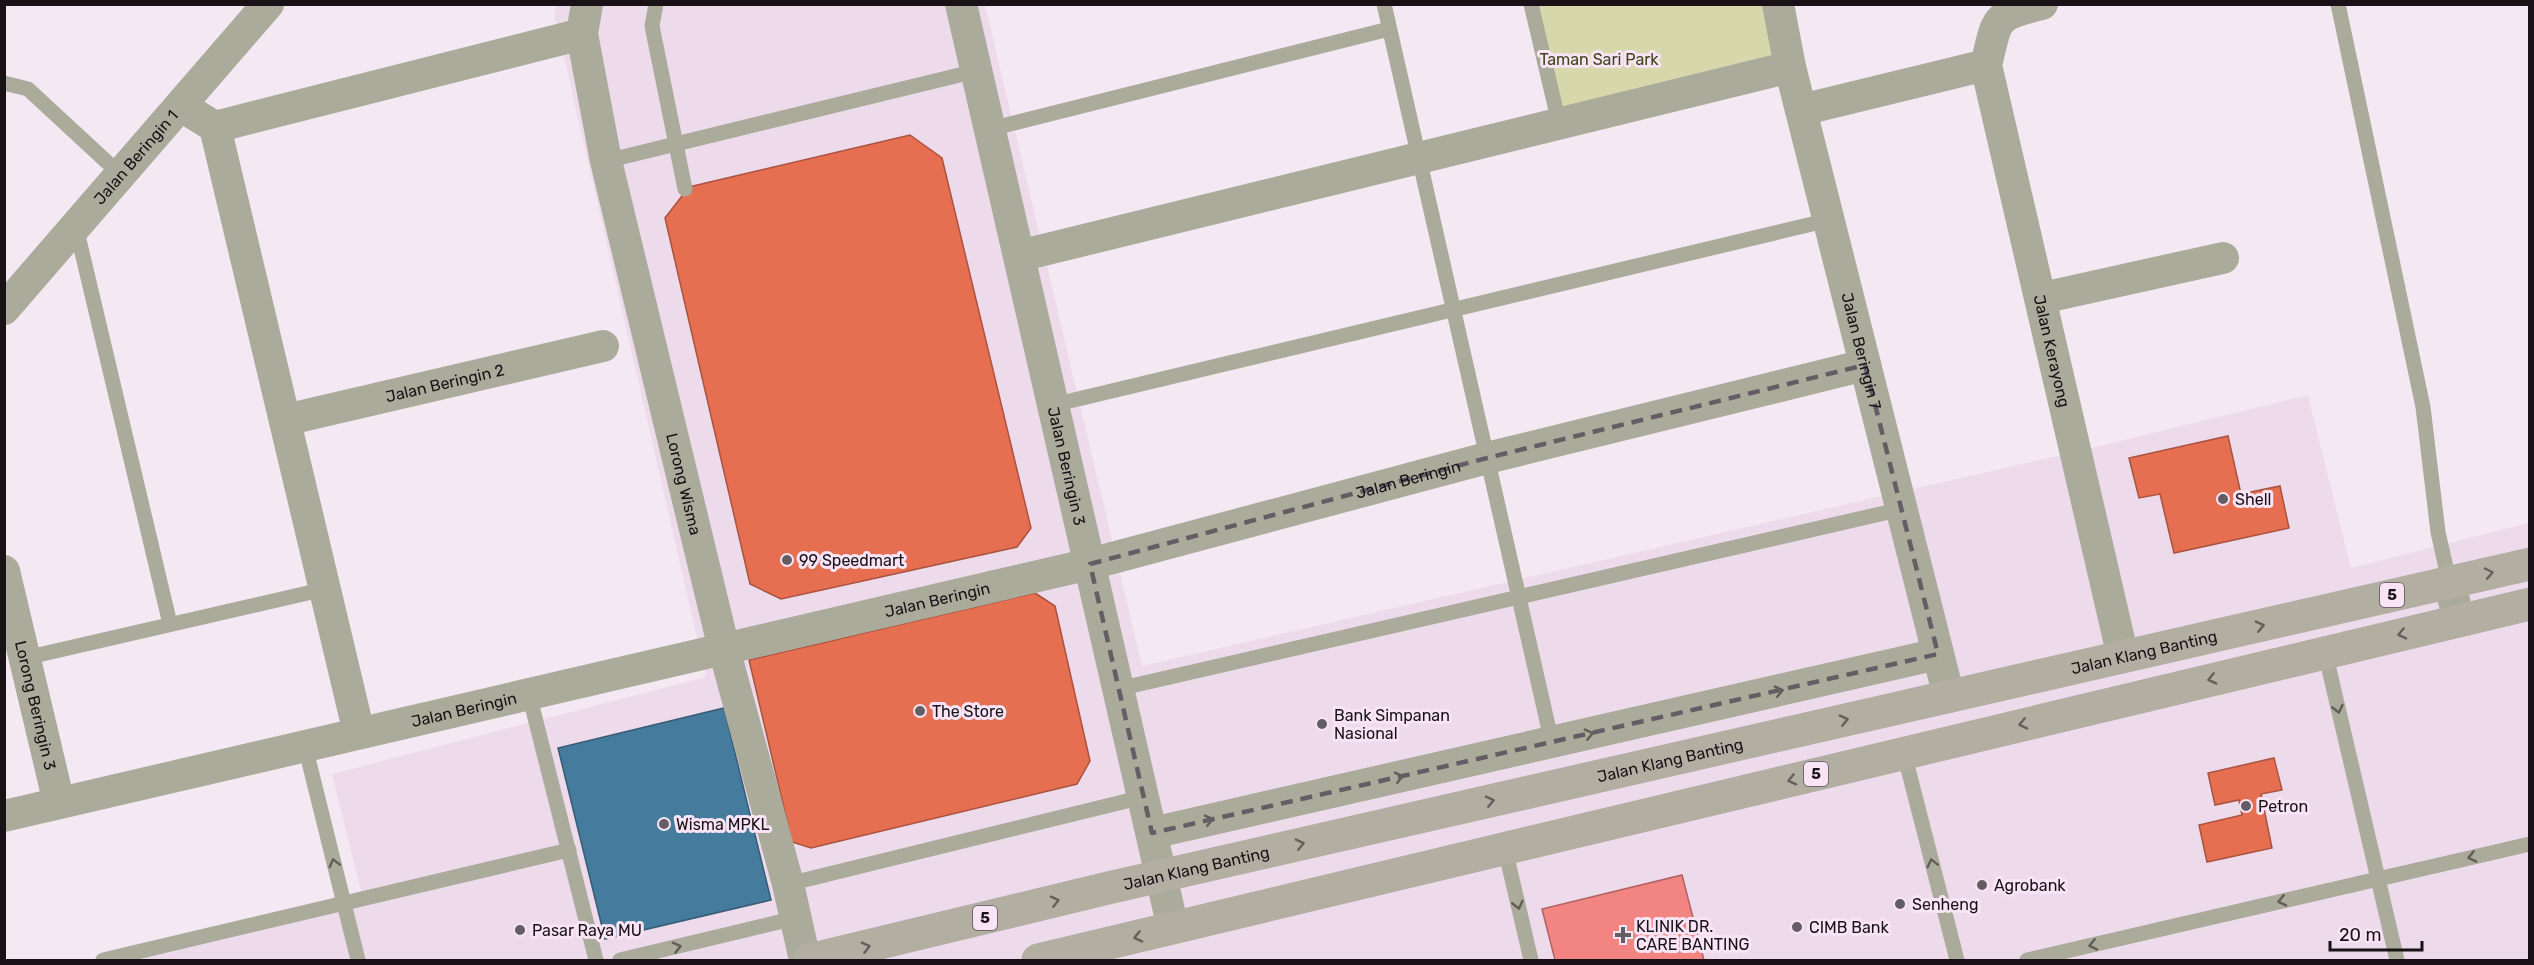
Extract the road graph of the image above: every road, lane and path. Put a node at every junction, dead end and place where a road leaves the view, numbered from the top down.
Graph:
1 (268, 4) edge
2 (656, 4) edge
3 (961, 4) edge
4 (1384, 4) edge
5 (1531, 4) edge
6 (1778, 4) edge
7 (2042, 4) edge
8 (2338, 4) edge
9 (585, 19) edge
10 (1389, 29) junction
11 (1989, 55) junction
12 (1790, 68) junction
13 (976, 71) junction
14 (4, 83) edge
15 (181, 106) junction
16 (1801, 110) junction
17 (1559, 123) junction
18 (215, 127) junction
19 (990, 129) junction
20 (1419, 158) junction
21 (606, 161) junction
22 (121, 175) junction
23 (685, 189) dead end
24 (1829, 220) junction
25 (76, 227) junction
26 (1019, 256) junction
27 (2223, 258) dead end
28 (2042, 298) junction
29 (4, 309) edge
30 (1454, 310) junction
31 (603, 346) dead end
32 (1865, 365) junction
33 (1053, 405) junction
34 (285, 420) junction
35 (1487, 458) junction
36 (1902, 509) junction
37 (1090, 564) junction
38 (2529, 564) edge
39 (4, 571) edge
40 (2449, 582) junction
41 (325, 589) junction
42 (1519, 597) junction
43 (2529, 604) edge
44 (2459, 620) junction
45 (170, 624) junction
46 (724, 649) junction
47 (2325, 652) junction
48 (1938, 654) junction
49 (2123, 657) junction
50 (25, 658) junction
51 (1118, 688) junction
52 (529, 694) junction
53 (1949, 697) junction
54 (359, 734) junction
55 (1551, 743) junction
56 (305, 746) junction
57 (1904, 753) junction
58 (1143, 797) junction
59 (59, 803) junction
60 (4, 816) edge
61 (1152, 833) junction
62 (2529, 844) edge
63 (1505, 849) junction
64 (569, 850) junction
65 (1161, 876) junction
66 (2378, 879) junction
67 (788, 884) junction
68 (344, 903) junction
69 (796, 918) junction
70 (1173, 928) junction
71 (1105, 953) edge
72 (103, 960) edge
73 (358, 960) edge
74 (597, 960) edge
75 (620, 960) edge
76 (807, 960) edge
77 (1038, 960) edge
78 (1531, 960) edge
79 (1957, 960) edge
80 (2027, 960) edge
81 (2397, 960) edge

1 - 15 street, Jalan Beringin 1
2 - 23 lane, bridge
3 - 13 street, Jalan Beringin 3
4 - 10 lane
5 - 17 lane
6 - 12 street, Jalan Beringin 7
7 - 11 street
8 - 40 lane
9 - 18 street
9 - 21 street, Lorong Wisma
10 - 19 lane
10 - 20 lane
11 - 16 street
11 - 28 street, Jalan Kerayong
12 - 16 street, Jalan Beringin 7
12 - 17 street
13 - 19 street, Jalan Beringin 3
13 - 21 lane
14 - 22 lane
15 - 18 street
15 - 22 street, Jalan Beringin 1
16 - 24 street, Jalan Beringin 7
17 - 20 street
18 - 34 street
19 - 26 street, Jalan Beringin 3
20 - 26 street
20 - 30 lane
21 - 46 street, Lorong Wisma
22 - 25 street, Jalan Beringin 1
24 - 30 lane
24 - 32 street, Jalan Beringin 7
25 - 29 street, Jalan Beringin 1
25 - 45 lane
26 - 33 street, Jalan Beringin 3
27 - 28 street
28 - 49 street, Jalan Kerayong
30 - 33 lane
30 - 35 lane
31 - 34 street, Jalan Beringin 2
32 - 35 street, Jalan Beringin
32 - 36 street, Jalan Beringin 7
33 - 37 street, Jalan Beringin 3
34 - 41 street
35 - 37 street, Jalan Beringin
35 - 42 lane
36 - 42 lane
36 - 48 street, Jalan Beringin 7
37 - 46 street, Jalan Beringin
37 - 51 street, Jalan Beringin 3
40 -> 38 highway, Jalan Klang Banting / 5
39 - 50 street, Lorong Beringin 3
40 - 44 street
49 -> 40 highway, Jalan Klang Banting / 5
41 - 45 lane
41 - 54 street
42 - 51 lane
42 - 55 lane
43 - 44 highway, 5
44 -> 47 highway, 5
45 - 50 lane
46 - 52 street, Jalan Beringin
46 - 67 street, Lorong Wisma
47 -> 57 highway, 5
47 -> 66 lane
48 - 53 street, Jalan Beringin 7
55 -> 48 street
49 - 53 highway, Jalan Klang Banting / 5
50 - 59 street, Lorong Beringin 3
51 - 58 street, Jalan Beringin 3
52 - 54 street, Jalan Beringin
52 - 64 lane
65 -> 53 highway, Jalan Klang Banting / 5
54 - 56 street, Jalan Beringin
61 -> 55 street
56 - 59 street, Jalan Beringin
68 -> 56 lane
57 -> 63 highway, 5
79 -> 57 lane
58 - 61 street, Jalan Beringin 3
58 - 67 lane
59 - 60 street, Jalan Beringin
61 - 65 street, Jalan Beringin 3
62 -> 66 lane
63 - 70 highway, 5
63 -> 78 lane
64 - 68 lane
64 - 74 lane
65 - 70 street, Jalan Beringin 3
76 -> 65 highway, Jalan Klang Banting / 5
66 -> 80 lane
66 - 81 lane
67 - 69 street, Lorong Wisma
68 - 72 lane
68 - 73 lane
75 -> 69 lane
69 - 76 street, Lorong Wisma
70 -> 71 highway, 5
71 - 77 highway, 5

